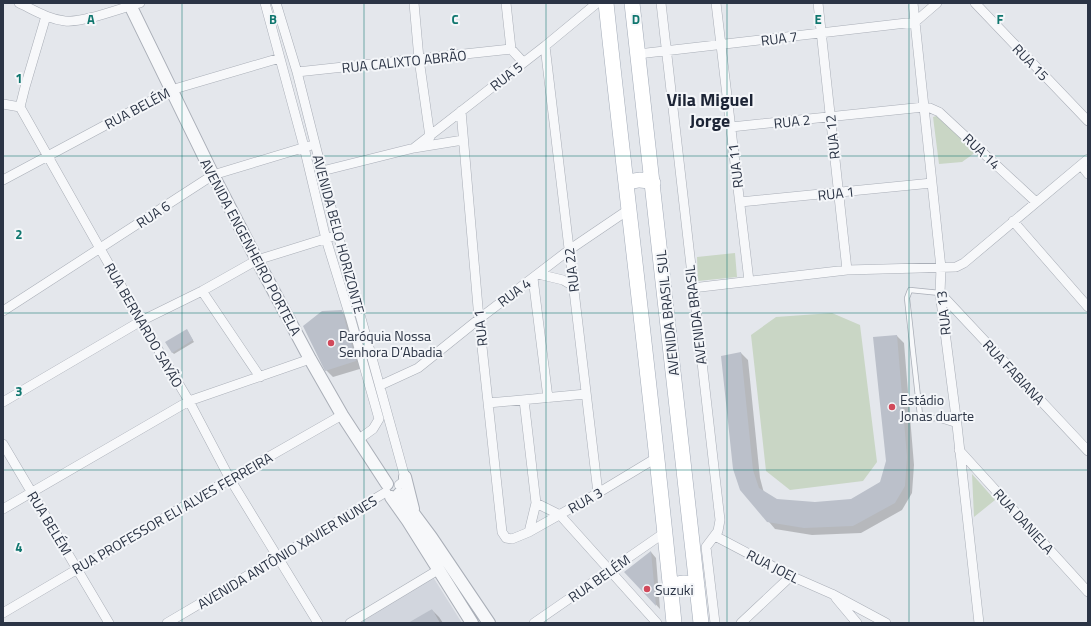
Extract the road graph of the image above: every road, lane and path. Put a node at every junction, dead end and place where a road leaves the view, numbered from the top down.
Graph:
1 (19, 3) edge
2 (265, 3) edge
3 (414, 3) edge
4 (506, 3) edge
5 (597, 3) edge
6 (606, 3) edge
7 (632, 3) edge
8 (660, 3) edge
9 (716, 3) edge
10 (818, 3) edge
11 (913, 3) edge
12 (936, 3) edge
13 (974, 3) edge
14 (133, 4) edge
15 (277, 7) edge
16 (269, 14) junction
17 (46, 16) junction
18 (915, 22) junction
19 (821, 33) junction
20 (721, 45) junction
21 (545, 46) junction
22 (511, 50) junction
23 (666, 51) junction
24 (638, 54) junction
25 (280, 58) junction
26 (419, 59) junction
27 (523, 62) junction
28 (297, 72) junction
29 (171, 90) junction
30 (3, 104) edge
31 (20, 107) junction
32 (924, 107) junction
33 (461, 111) junction
34 (830, 117) junction
35 (1088, 121) edge
36 (731, 127) junction
37 (430, 137) junction
38 (463, 140) junction
39 (314, 144) junction
40 (304, 147) junction
41 (414, 148) junction
42 (47, 157) junction
43 (1088, 159) edge
44 (1080, 165) junction
45 (322, 171) junction
46 (1088, 174) edge
47 (213, 175) junction
48 (651, 176) junction
49 (625, 177) junction
50 (3, 180) edge
51 (932, 183) junction
52 (839, 192) junction
53 (740, 202) junction
54 (1036, 202) junction
55 (628, 210) junction
56 (1012, 221) junction
57 (338, 236) junction
58 (326, 239) junction
59 (99, 248) junction
60 (569, 250) junction
61 (257, 260) junction
62 (941, 268) junction
63 (847, 270) junction
64 (535, 276) junction
65 (749, 281) junction
66 (573, 286) junction
67 (692, 288) junction
68 (202, 291) junction
69 (940, 293) junction
70 (1088, 307) edge
71 (3, 311) edge
72 (479, 319) junction
73 (140, 321) junction
74 (671, 358) junction
75 (310, 359) junction
76 (646, 359) junction
77 (673, 373) junction
78 (648, 375) junction
79 (260, 377) junction
80 (380, 385) junction
81 (586, 394) junction
82 (548, 398) junction
83 (524, 400) junction
84 (189, 401) junction
85 (3, 402) edge
86 (488, 403) junction
87 (342, 415) junction
88 (957, 425) junction
89 (359, 439) junction
90 (3, 444) edge
91 (959, 450) junction
92 (1088, 451) edge
93 (656, 458) junction
94 (230, 479) junction
95 (394, 488) junction
96 (31, 492) junction
97 (598, 493) junction
98 (536, 503) junction
99 (3, 509) edge
100 (560, 515) junction
101 (415, 516) junction
102 (530, 532) junction
103 (664, 532) junction
104 (715, 536) junction
105 (512, 539) joint
106 (700, 547) junction
107 (279, 557) junction
108 (77, 569) junction
109 (438, 570) junction
110 (610, 571) junction
111 (791, 576) junction
112 (696, 578) junction
113 (670, 580) junction
114 (1088, 592) edge
115 (832, 594) junction
116 (3, 613) edge
117 (109, 623) edge
118 (167, 623) edge
119 (318, 623) edge
120 (350, 623) edge
121 (472, 623) edge
122 (489, 623) edge
123 (534, 623) edge
124 (657, 623) edge
125 (674, 623) edge
126 (701, 623) edge
127 (715, 623) edge
128 (741, 623) edge
129 (857, 623) edge
130 (886, 623) edge
131 (979, 623) edge

1 - 17 street
2 - 16 street, AVENIDA BELO HORIZONTE
3 - 26 street
4 - 22 street
5 - 21 street, RUA 5
6 - 49 main road, AVENIDA BRASIL SUL
7 - 24 main road, AVENIDA BRASIL SUL
8 - 23 street, AVENIDA BRASIL
9 - 20 street, RUA 11
10 - 19 street, RUA 12
11 - 18 street, RUA 13
12 - 18 street
13 - 35 street, RUA 15
14 - 17 street
14 - 29 street, AVENIDA ENGENHEIRO PORTELA
15 - 16 street
15 - 28 street, AVENIDA BELO HORIZONTE
16 - 25 street, AVENIDA BELO HORIZONTE
17 - 31 street
18 - 19 street, RUA 7
18 - 32 street, RUA 13
19 - 20 street, RUA 7
19 - 34 street, RUA 12
20 - 23 street, RUA 7
20 - 36 street, RUA 11
21 - 27 street, RUA 5
21 - 60 street, RUA 22
22 - 26 street, RUA CALIXTO ABRÃO
22 - 27 street
23 - 24 street, RUA 7
23 - 67 street, AVENIDA BRASIL
24 - 48 main road, AVENIDA BRASIL SUL
25 - 29 street, RUA BELÉM
25 - 40 street, AVENIDA BELO HORIZONTE
26 - 28 street, RUA CALIXTO ABRÃO
26 - 37 street
27 - 33 street, RUA 5
28 - 39 street, AVENIDA BELO HORIZONTE
29 - 42 street, RUA BELÉM
29 - 47 street, AVENIDA ENGENHEIRO PORTELA
30 - 31 street
31 - 42 street, RUA BERNARDO SAYÃO
32 - 34 street, RUA 2
32 - 51 street, RUA 13
32 - 54 street, RUA 14
33 - 37 street, RUA 5
33 - 38 street, RUA 1
34 - 36 street, RUA 2
34 - 52 street, RUA 12
36 - 53 street, RUA 11
37 - 41 street, RUA 5
38 - 41 street, RUA 5
38 - 72 street, RUA 1
39 - 40 street, RUA 6
39 - 45 street, AVENIDA BELO HORIZONTE
40 - 47 street, RUA 6
40 - 58 street, AVENIDA BELO HORIZONTE
41 - 45 street, RUA 5
42 - 50 street, RUA BELÉM
42 - 59 street, RUA BERNARDO SAYÃO
43 - 44 street
44 - 46 street
44 - 54 street
45 - 57 street, AVENIDA BELO HORIZONTE
47 - 59 street, RUA 6
47 - 61 street, AVENIDA ENGENHEIRO PORTELA
48 - 49 main road
48 - 74 main road, AVENIDA BRASIL SUL
49 - 55 main road, AVENIDA BRASIL SUL
51 - 52 street, RUA 1
51 - 62 street, RUA 13
52 - 53 street, RUA 1
52 - 63 street, RUA 12
53 - 65 street, RUA 11
54 - 56 street
55 - 60 street, RUA 4
55 - 76 main road, AVENIDA BRASIL SUL
56 - 62 street
56 - 70 street
57 - 58 street
57 - 80 street, AVENIDA BELO HORIZONTE
58 - 61 street
58 - 89 street, AVENIDA BELO HORIZONTE
59 - 71 street, RUA 6
59 - 73 street, RUA BERNARDO SAYÃO
60 - 64 street, RUA 4
60 - 66 street, RUA 22
61 - 68 street
61 - 75 street, AVENIDA ENGENHEIRO PORTELA
62 - 63 street
62 - 69 street, RUA 13
63 - 65 street
64 - 66 street
64 - 72 street, RUA 4
64 - 82 street
65 - 67 street
66 - 81 street, RUA 22
67 - 104 street, AVENIDA BRASIL
68 - 73 street
68 - 79 street
69 - 88 street, RUA 13
69 - 88 lane
69 - 92 street, RUA FABIANA
72 - 80 street, RUA 4
72 - 86 street, RUA 1
73 - 84 street, RUA BERNARDO SAYÃO
73 - 85 street
74 - 76 main road
74 - 77 main road, AVENIDA BRASIL SUL
75 - 79 street
75 - 87 street, AVENIDA ENGENHEIRO PORTELA
76 - 78 main road, AVENIDA BRASIL SUL
77 - 78 main road
77 - 106 main road, AVENIDA BRASIL SUL
78 - 93 main road, AVENIDA BRASIL SUL
79 - 84 street
80 - 95 street, AVENIDA BELO HORIZONTE
81 - 82 street
81 - 97 street, RUA 22
82 - 83 street
83 - 86 street
83 - 98 street
84 - 94 street, RUA BERNARDO SAYÃO
84 - 96 street
86 - 105 street, RUA 1
87 - 89 street, AVENIDA ENGENHEIRO PORTELA
87 - 94 street, RUA PROFESSOR ELI ALVES FERREIRA
88 - 91 street, RUA 13
89 - 95 street, AVENIDA ENGENHEIRO PORTELA
90 - 96 street, RUA BELÉM
91 - 114 street, RUA DANIELA
91 - 131 street, RUA 13
93 - 97 street, RUA 3
93 - 103 main road, AVENIDA BRASIL SUL
94 - 107 street, RUA BERNARDO SAYÃO
94 - 108 street, RUA PROFESSOR ELI ALVES FERREIRA
95 - 101 street
95 - 101 street
95 - 107 street, AVENIDA ANTÔNIO XAVIER NUNES
95 - 109 street
96 - 99 street
96 - 108 street, RUA BELÉM
97 - 100 street, RUA 3
98 - 100 street
98 - 102 street
100 - 102 street, RUA 3
100 - 110 street
101 - 122 street
102 - 105 street, RUA 3
103 - 110 street, RUA BELÉM
103 - 113 main road, AVENIDA BRASIL SUL
104 - 106 street, AVENIDA BRASIL
104 - 111 street, RUA JOEL
106 - 112 main road, AVENIDA BRASIL SUL
106 - 127 street
107 - 118 street, AVENIDA ANTÔNIO XAVIER NUNES
107 - 119 street, RUA BERNARDO SAYÃO
108 - 116 street, RUA PROFESSOR ELI ALVES FERREIRA
108 - 117 street, RUA BELÉM
109 - 120 street
109 - 121 street
110 - 123 street, RUA BELÉM
110 - 124 street
111 - 115 street, RUA JOEL
111 - 128 street
112 - 113 main road
112 - 126 main road, AVENIDA BRASIL SUL
113 - 125 main road, AVENIDA BRASIL SUL
115 - 129 street, RUA JOEL
115 - 130 street, RUA JOEL

